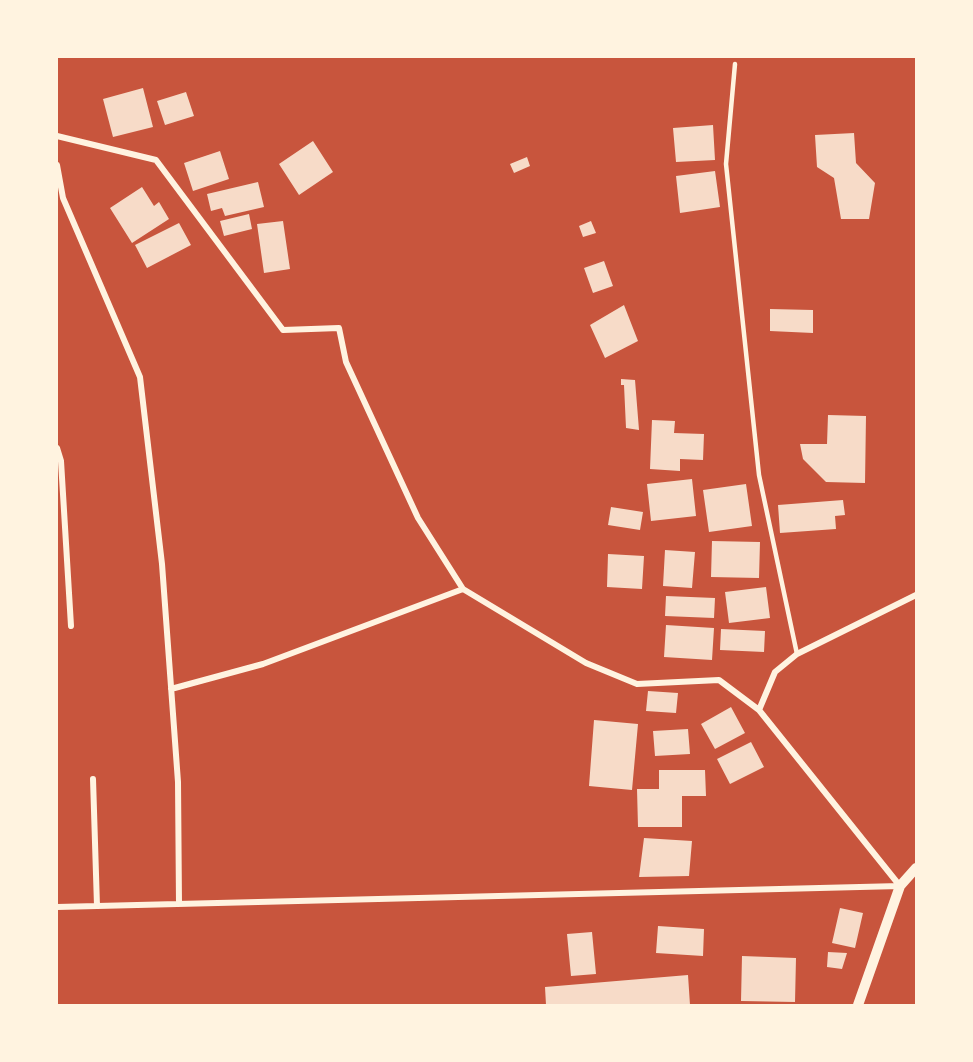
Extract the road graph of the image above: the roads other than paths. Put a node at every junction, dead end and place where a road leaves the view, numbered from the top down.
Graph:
1 (735, 64) dead end
2 (57, 136) edge
3 (57, 165) edge
4 (57, 448) edge
5 (463, 589) junction
6 (916, 595) edge
7 (71, 626) dead end
8 (797, 654) junction
9 (171, 689) junction
10 (759, 710) junction
11 (93, 779) dead end
12 (916, 868) edge
13 (900, 886) junction
14 (180, 904) junction
15 (97, 906) junction
16 (57, 907) edge
17 (858, 1005) edge

1 - 8 lane
2 - 5 street
3 - 9 street
4 - 7 street
5 - 9 street
5 - 10 street
6 - 8 street
8 - 10 street
9 - 14 street
10 - 13 street
11 - 15 street
12 - 13 street
13 - 14 street
13 - 17 street
14 - 15 street
15 - 16 street

